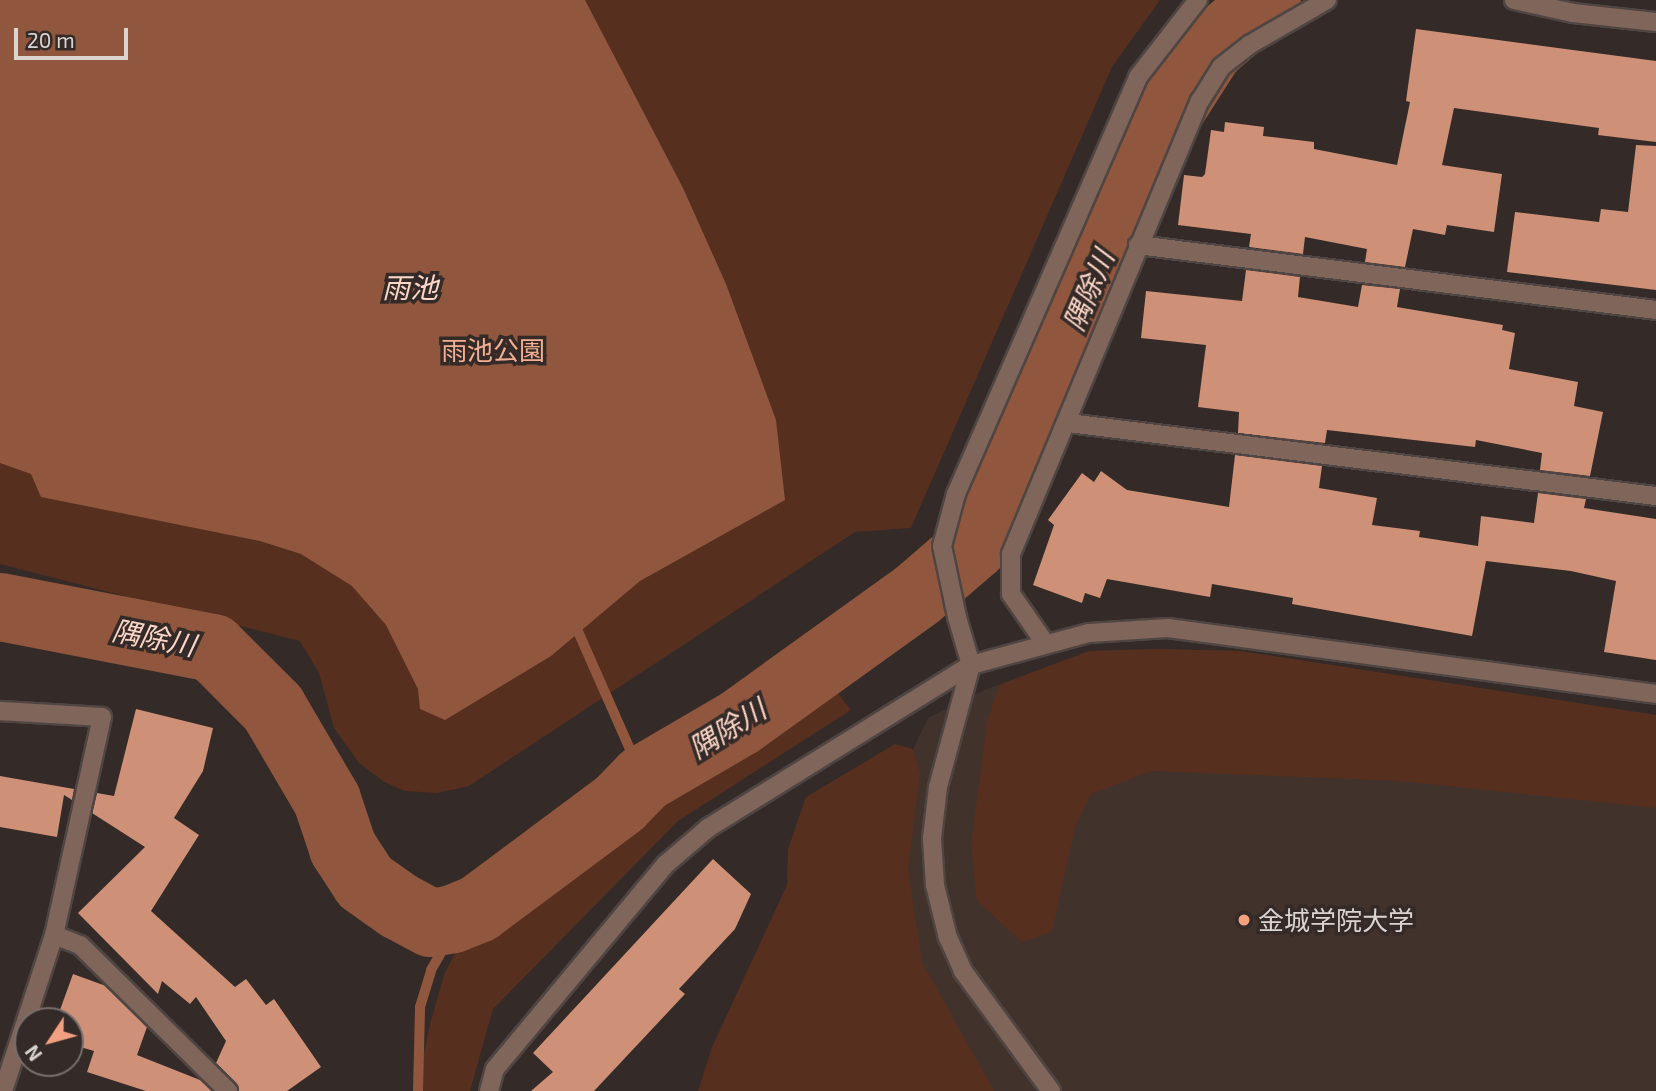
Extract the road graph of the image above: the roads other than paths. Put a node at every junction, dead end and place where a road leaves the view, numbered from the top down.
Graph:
1 (1198, 0) edge
2 (1326, 0) edge
3 (1514, 0) edge
4 (1656, 22) edge
5 (1138, 245) junction
6 (1656, 310) edge
7 (1068, 423) junction
8 (1656, 496) edge
9 (1045, 643) junction
10 (971, 665) junction
11 (1656, 694) edge
12 (0, 711) edge
13 (54, 935) junction
14 (3, 1091) edge
15 (228, 1091) edge
16 (489, 1091) edge
17 (1051, 1091) edge

1 - 10 street
2 - 5 street
3 - 4 street
5 - 6 street
5 - 7 street
7 - 8 street
7 - 9 street
9 - 10 street
9 - 11 street
10 - 16 street
10 - 17 street
12 - 13 street
13 - 14 street
13 - 15 street

